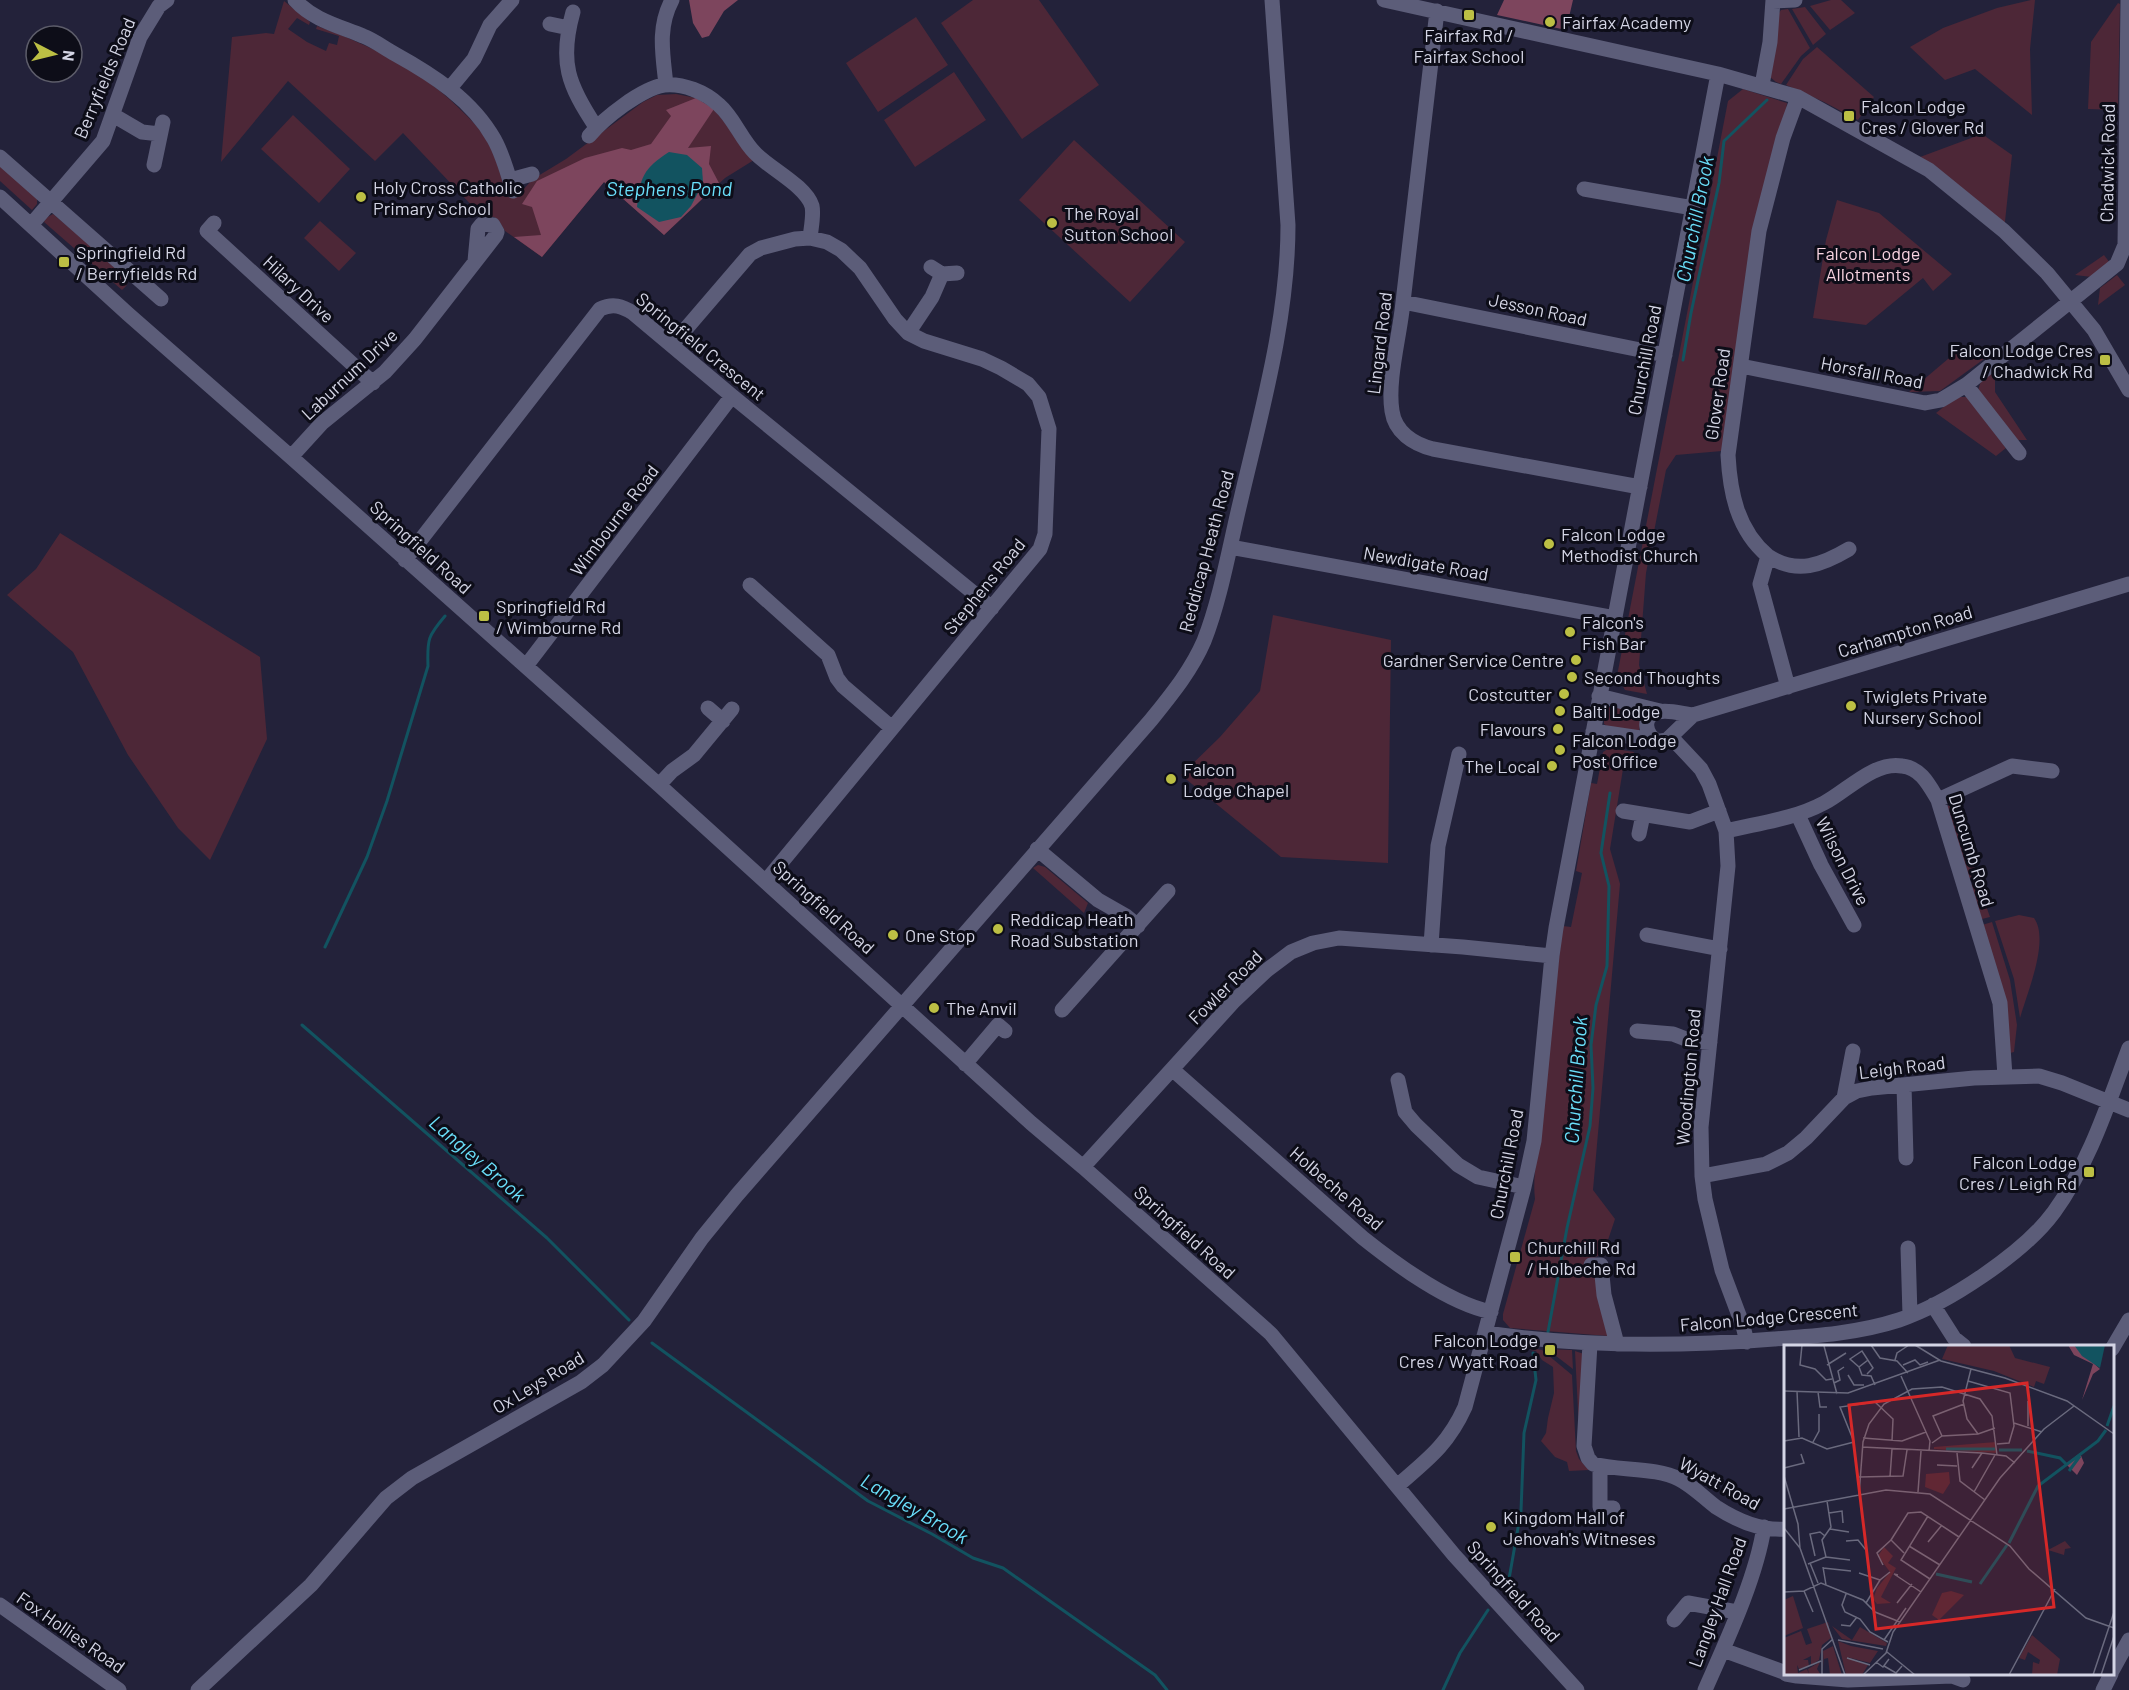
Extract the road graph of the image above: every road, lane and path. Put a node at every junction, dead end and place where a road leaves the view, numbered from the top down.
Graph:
1 (167, 0) edge
2 (295, 0) edge
3 (512, 0) edge
4 (672, 0) edge
5 (1272, 0) edge
6 (1384, 0) edge
7 (1795, 0) edge
8 (2128, 0) edge
9 (1773, 1) edge
10 (1437, 11) junction
11 (573, 12) dead end
12 (550, 24) dead end
13 (569, 28) junction
14 (1718, 74) junction
15 (666, 85) junction
16 (1762, 86) junction
17 (450, 88) junction
18 (1798, 97) junction
19 (113, 115) junction
20 (0, 157) edge
21 (154, 165) dead end
22 (532, 174) dead end
23 (1584, 189) dead end
24 (0, 197) edge
25 (51, 201) junction
26 (1693, 208) junction
27 (214, 223) dead end
28 (31, 225) junction
29 (810, 238) junction
30 (475, 261) dead end
31 (943, 271) dead end
32 (161, 299) dead end
33 (1403, 302) junction
34 (2071, 302) junction
35 (908, 333) junction
36 (672, 345) junction
37 (1665, 355) junction
38 (1741, 366) junction
39 (373, 383) junction
40 (1966, 385) junction
41 (2129, 390) edge
42 (732, 396) junction
43 (2019, 453) dead end
44 (291, 457) junction
45 (1640, 487) junction
46 (1230, 547) junction
47 (1849, 549) dead end
48 (1768, 556) junction
49 (405, 560) junction
50 (2129, 584) edge
51 (759, 588) dead end
52 (992, 608) junction
53 (1615, 618) junction
54 (526, 666) junction
55 (1788, 687) junction
56 (1599, 696) junction
57 (708, 708) dead end
58 (1664, 712) junction
59 (1693, 716) junction
60 (892, 728) junction
61 (1593, 731) junction
62 (1668, 737) junction
63 (1459, 754) dead end
64 (2052, 771) dead end
65 (659, 785) junction
66 (1938, 800) junction
67 (1623, 811) dead end
68 (1719, 811) junction
69 (1798, 814) junction
70 (1643, 815) junction
71 (1726, 831) junction
72 (1639, 834) dead end
73 (1037, 849) junction
74 (766, 881) junction
75 (1168, 891) dead end
76 (1854, 925) dead end
77 (1138, 926) junction
78 (1647, 936) dead end
79 (1431, 945) junction
80 (1720, 949) junction
81 (1551, 956) junction
82 (901, 1005) junction
83 (1062, 1010) dead end
84 (1005, 1031) dead end
85 (1637, 1031) dead end
86 (1710, 1042) junction
87 (2129, 1048) edge
88 (1853, 1052) dead end
89 (965, 1064) junction
90 (1173, 1070) junction
91 (2005, 1076) junction
92 (1398, 1080) dead end
93 (1904, 1085) junction
94 (1844, 1098) junction
95 (2108, 1103) junction
96 (2129, 1110) edge
97 (1906, 1158) dead end
98 (1083, 1167) junction
99 (1702, 1176) junction
100 (1524, 1187) junction
101 (1908, 1248) dead end
102 (1591, 1265) dead end
103 (1933, 1305) junction
104 (1491, 1312) junction
105 (1910, 1316) junction
106 (2129, 1320) edge
107 (1486, 1333) junction
108 (1820, 1341) edge
109 (1747, 1342) junction
110 (1590, 1344) junction
111 (1617, 1344) junction
112 (1962, 1345) edge
113 (2114, 1346) edge
114 (1600, 1466) junction
115 (1397, 1486) junction
116 (1613, 1508) dead end
117 (1764, 1527) junction
118 (1784, 1529) edge
119 (0, 1605) edge
120 (1737, 1612) junction
121 (1674, 1620) dead end
122 (2129, 1640) edge
123 (1723, 1650) junction
124 (2114, 1668) edge
125 (1784, 1672) edge
126 (1793, 1675) edge
127 (2110, 1675) edge
128 (1963, 1680) dead end
129 (119, 1690) edge
130 (198, 1690) edge
131 (1577, 1690) edge
132 (1705, 1690) edge
133 (2103, 1690) edge

1 - 19 street, Berryfields Road
2 - 17 street
3 - 17 street
4 - 15 street
5 - 46 street, Reddicap Heath Road
6 - 10 street
7 - 9 street
8 - 34 street, Chadwick Road
9 - 16 street
10 - 14 street
10 - 33 street, Lingard Road
11 - 13 street
12 - 13 street
13 - 15 street
14 - 16 street
14 - 26 street, Churchill Road
15 - 29 street
16 - 18 street
17 - 22 street
18 - 34 street
18 - 38 street, Glover Road
19 - 21 street
19 - 25 street, Berryfields Road
20 - 25 street
23 - 26 street
24 - 28 street, Springfield Road
25 - 28 street, Berryfields Road
25 - 32 street
26 - 37 street, Churchill Road
27 - 39 street, Hilary Drive
28 - 44 street, Springfield Road
29 - 35 street, Stephens Road
29 - 36 street, Stephens Road
30 - 39 street, Laburnum Drive
31 - 35 street
33 - 37 street, Jesson Road
33 - 45 street, Lingard Road
34 - 40 street, Horsfall Road
34 - 41 street
35 - 52 street, Stephens Road
36 - 42 street, Springfield Crescent
36 - 49 street, Springfield Crescent
37 - 45 street, Churchill Road
38 - 40 street, Horsfall Road
38 - 48 street, Glover Road
39 - 44 street, Laburnum Drive
40 - 43 street
42 - 52 street, Springfield Crescent
42 - 54 street, Wimbourne Road
44 - 49 street, Springfield Road
45 - 53 street, Churchill Road
46 - 53 street, Newdigate Road
46 - 73 street, Reddicap Heath Road
47 - 48 street
48 - 55 street
49 - 54 street, Springfield Road
50 - 55 street, Carhampton Road
51 - 60 street
52 - 60 street, Stephens Road
53 - 56 street, Churchill Road
54 - 65 street, Springfield Road
55 - 59 street, Carhampton Road
56 - 58 street, Carhampton Road
56 - 61 street, Churchill Road
57 - 65 street
58 - 59 street, Carhampton Road
58 - 62 street
58 - 62 street
59 - 62 street, Carhampton Road
60 - 74 street, Stephens Road
61 - 62 street
61 - 81 street, Churchill Road
62 - 68 street
63 - 79 street
64 - 66 street
65 - 74 street, Springfield Road
66 - 69 street, Duncumb Road
66 - 91 street, Duncumb Road
67 - 70 street
68 - 70 street
68 - 71 street, Woodington Road
69 - 71 street, Duncumb Road
69 - 76 street, Wilson Drive
70 - 72 street
71 - 80 street, Woodington Road
73 - 77 street
73 - 82 street, Reddicap Heath Road
74 - 82 street, Springfield Road
75 - 77 street
77 - 83 street
78 - 80 street
79 - 81 street, Fowler Road
79 - 90 street, Fowler Road
80 - 86 street, Woodington Road
81 - 100 street, Churchill Road
82 - 89 street, Springfield Road
82 - 130 street, Ox Leys Road
84 - 89 street
85 - 86 street
86 - 99 street, Woodington Road
87 - 95 street, Falcon Lodge Crescent
88 - 94 street
89 - 98 street, Springfield Road
90 - 98 street, Fowler Road
90 - 104 street, Holbeche Road
91 - 93 street, Leigh Road
91 - 95 street, Leigh Road
92 - 100 street
93 - 94 street, Leigh Road
93 - 97 street
94 - 99 street, Leigh Road
95 - 96 street, Leigh Road
95 - 103 street, Falcon Lodge Crescent
98 - 115 street, Springfield Road
99 - 109 street, Woodington Road
100 - 104 street, Churchill Road
101 - 105 street
102 - 111 street
103 - 105 street, Falcon Lodge Crescent
103 - 112 street
104 - 107 street, Churchill Road
105 - 108 street, Falcon Lodge Crescent
106 - 113 street
107 - 110 street, Falcon Lodge Crescent
107 - 115 street, Churchill Road
108 - 109 street, Falcon Lodge Crescent
109 - 111 street, Falcon Lodge Crescent
110 - 111 street, Falcon Lodge Crescent
110 - 114 street
114 - 116 street
114 - 117 street, Wyatt Road
115 - 131 street, Springfield Road
117 - 118 street, Wyatt Road
117 - 120 street, Langley Hall Road
119 - 129 street, Fox Hollies Road
120 - 121 street
120 - 123 street, Langley Hall Road
122 - 124 street
123 - 125 street
123 - 132 street, Langley Hall Road
126 - 128 street
127 - 133 street

